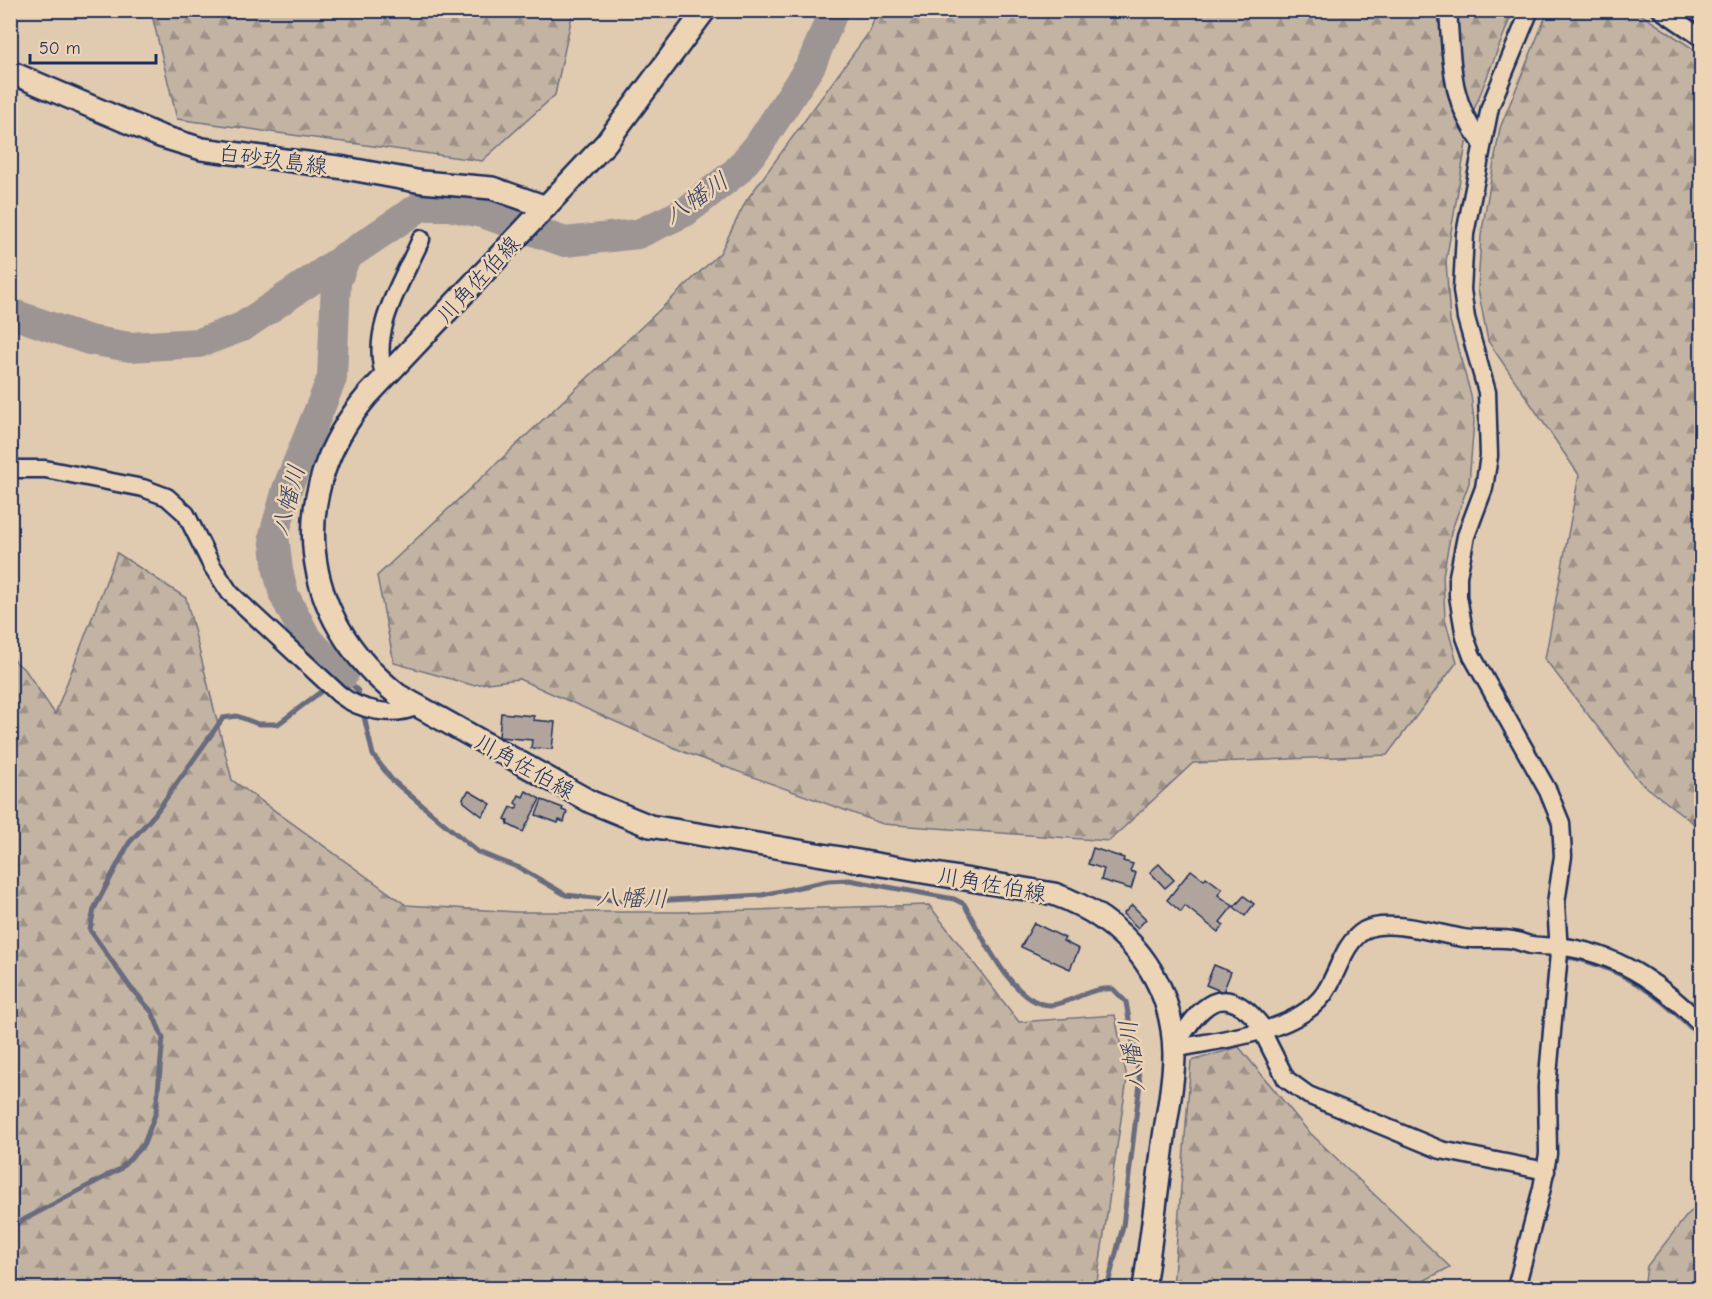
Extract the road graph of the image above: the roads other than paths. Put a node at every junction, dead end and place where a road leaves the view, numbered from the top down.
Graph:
1 (705, 10) edge
2 (1448, 10) edge
3 (1530, 10) edge
4 (1661, 10) edge
5 (1685, 19) edge
6 (1701, 38) edge
7 (10, 72) edge
8 (1481, 142) junction
9 (545, 208) junction
10 (421, 239) dead end
11 (386, 377) junction
12 (10, 469) edge
13 (417, 706) junction
14 (1566, 948) junction
15 (1701, 1026) edge
16 (1263, 1029) junction
17 (1174, 1049) junction
18 (1546, 1171) junction
19 (1514, 1285) edge
20 (1144, 1288) edge

1 - 9 main road, 川角佐伯線
2 - 8 street
3 - 8 street
4 - 5 street
5 - 6 street
7 - 9 main road, 白砂玖島線
8 - 14 street
9 - 11 main road, 川角佐伯線
10 - 11 street
11 - 13 main road, 川角佐伯線
12 - 13 street
13 - 17 main road, 川角佐伯線
14 - 15 street
14 - 16 street
14 - 18 street
16 - 17 street
16 - 17 street
16 - 18 street
17 - 20 main road, 川角佐伯線
18 - 19 street

